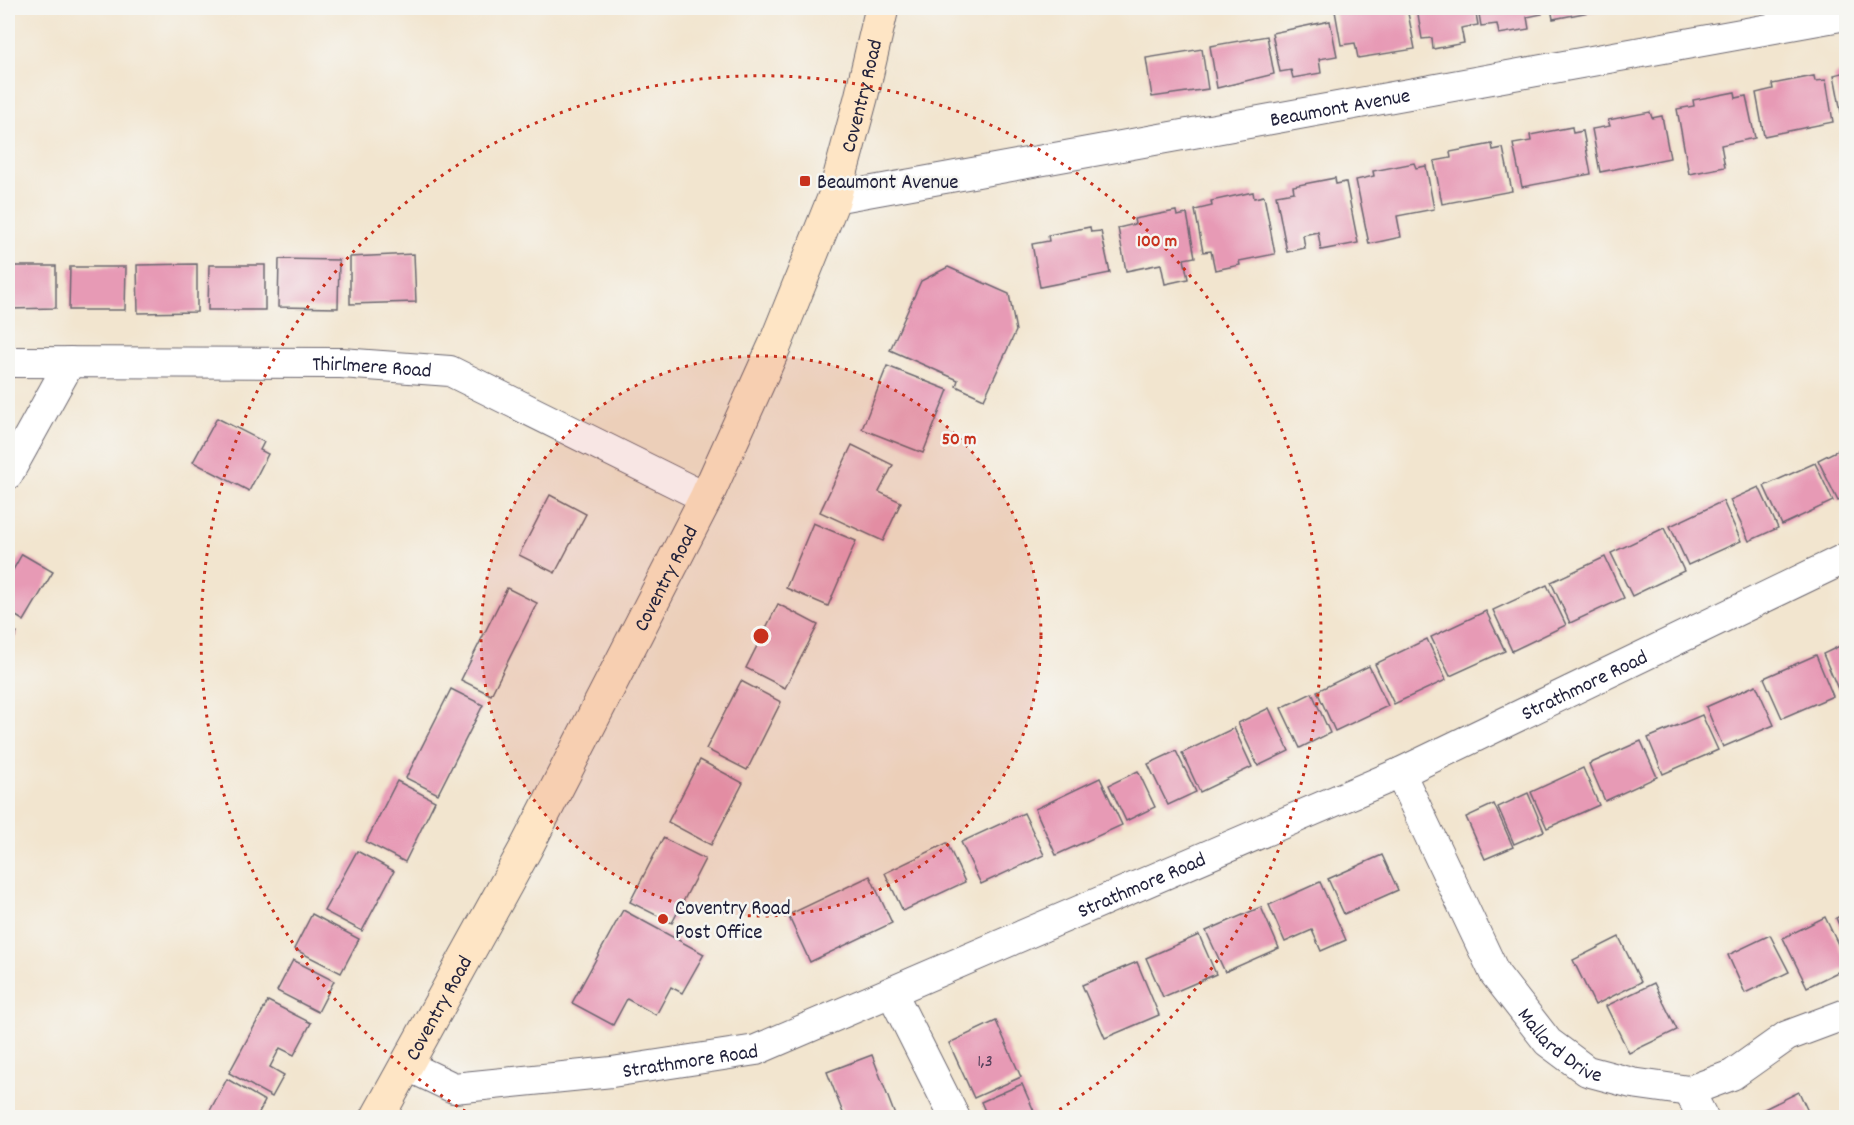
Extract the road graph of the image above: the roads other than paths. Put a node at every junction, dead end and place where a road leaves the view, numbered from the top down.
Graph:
1 (882, 8) edge
2 (1846, 15) edge
3 (834, 198) junction
4 (8, 362) edge
5 (70, 362) junction
6 (8, 474) edge
7 (706, 498) junction
8 (1846, 558) edge
9 (1400, 773) junction
10 (892, 993) junction
11 (1846, 1014) edge
12 (406, 1065) junction
13 (1689, 1091) junction
14 (377, 1118) edge
15 (955, 1118) edge
16 (1703, 1118) edge

1 - 3 main road, Coventry Road
2 - 3 street, Beaumont Avenue
3 - 7 main road, Coventry Road
4 - 5 street, Thirlmere Road
5 - 6 street
5 - 7 street, Thirlmere Road
7 - 12 main road, Coventry Road
8 - 9 street, Strathmore Road
9 - 10 street, Strathmore Road
9 - 13 street, Mallard Drive
10 - 12 street, Strathmore Road
10 - 15 street
11 - 13 street, Mallard Drive
12 - 14 main road, Coventry Road
13 - 16 street

